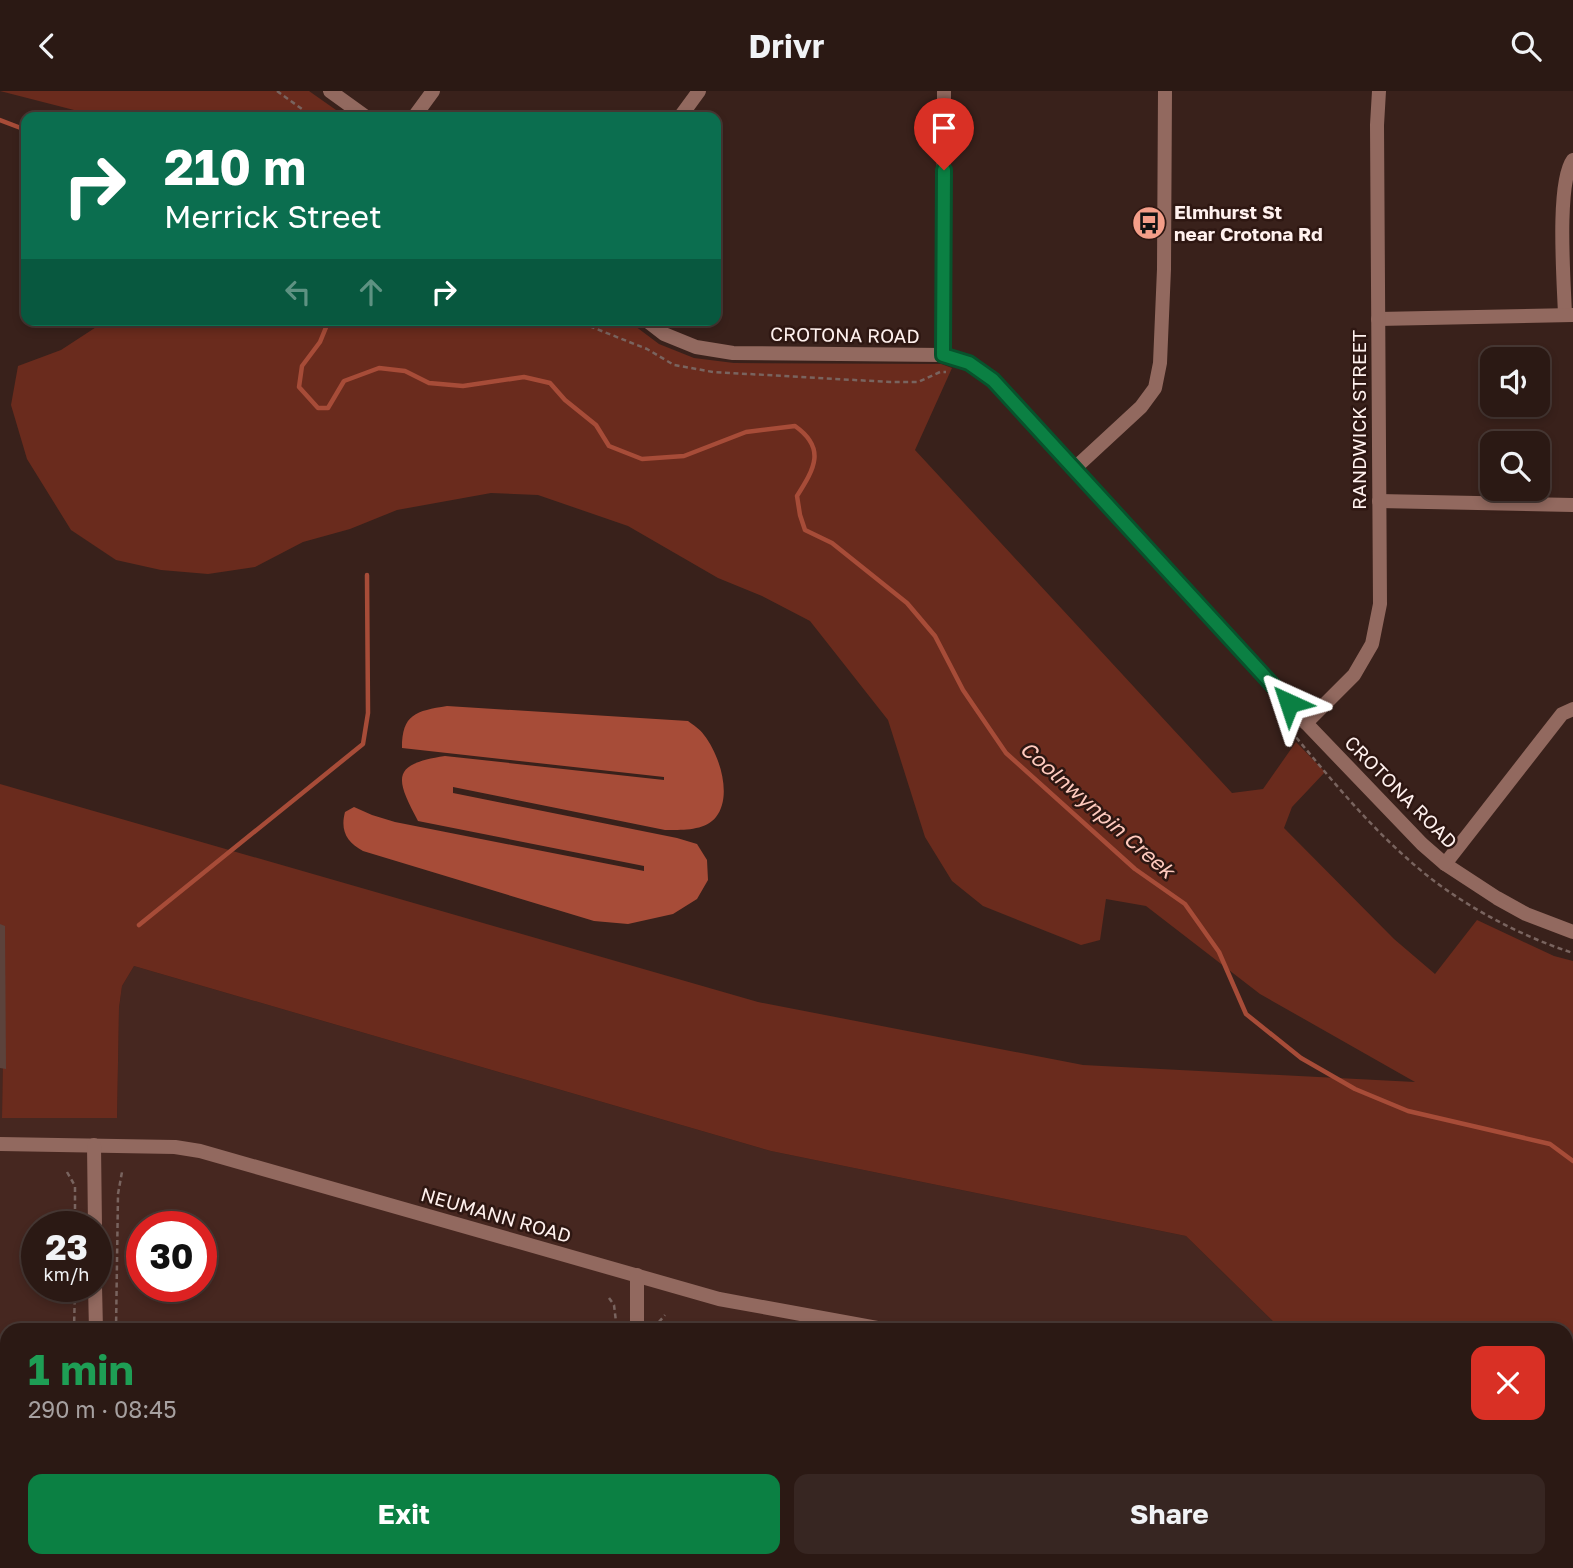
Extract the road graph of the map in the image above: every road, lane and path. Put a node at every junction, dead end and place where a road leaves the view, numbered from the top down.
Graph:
1 (277, 91) edge
2 (330, 91) edge
3 (433, 91) edge
4 (699, 91) edge
5 (944, 91) edge
6 (1165, 91) edge
7 (1379, 91) edge
8 (306, 112) edge
9 (359, 112) edge
10 (418, 112) edge
11 (684, 112) edge
12 (1573, 160) edge
13 (1569, 315) edge
14 (1378, 319) junction
15 (589, 326) edge
16 (654, 326) edge
17 (943, 355) junction
18 (949, 372) dead end
19 (1075, 468) junction
20 (1379, 501) junction
21 (1573, 505) edge
22 (1573, 709) edge
23 (1280, 719) dead end
24 (1306, 723) junction
25 (1445, 864) junction
26 (1573, 932) edge
27 (1573, 953) edge
28 (0, 1144) edge
29 (94, 1145) junction
30 (67, 1172) dead end
31 (122, 1172) dead end
32 (75, 1211) edge
33 (95, 1211) edge
34 (637, 1275) junction
35 (609, 1298) dead end
36 (75, 1302) edge
37 (95, 1302) edge
38 (665, 1315) dead end
39 (74, 1323) edge
40 (96, 1323) edge
41 (116, 1323) edge
42 (616, 1323) edge
43 (637, 1323) edge
44 (658, 1323) edge
45 (850, 1323) edge

1 - 8 path
2 - 9 street
3 - 10 street
4 - 11 street
5 - 17 street
6 - 19 street
7 - 14 street, RANDWICK STREET
12 - 13 street
13 - 14 street
14 - 20 street, RANDWICK STREET
15 - 18 path
16 - 17 street, CROTONA ROAD
17 - 19 street, CROTONA ROAD
19 - 24 street, CROTONA ROAD
20 - 21 street
20 - 24 street, RANDWICK STREET
22 - 25 street
23 - 27 path
24 - 25 street, CROTONA ROAD
25 - 26 street, CROTONA ROAD
28 - 29 street, NEUMANN ROAD
29 - 33 street
29 - 34 street, NEUMANN ROAD
30 - 32 path
31 - 41 path
34 - 43 street
34 - 45 street, NEUMANN ROAD
35 - 42 path
36 - 39 path
37 - 40 street
38 - 44 path

